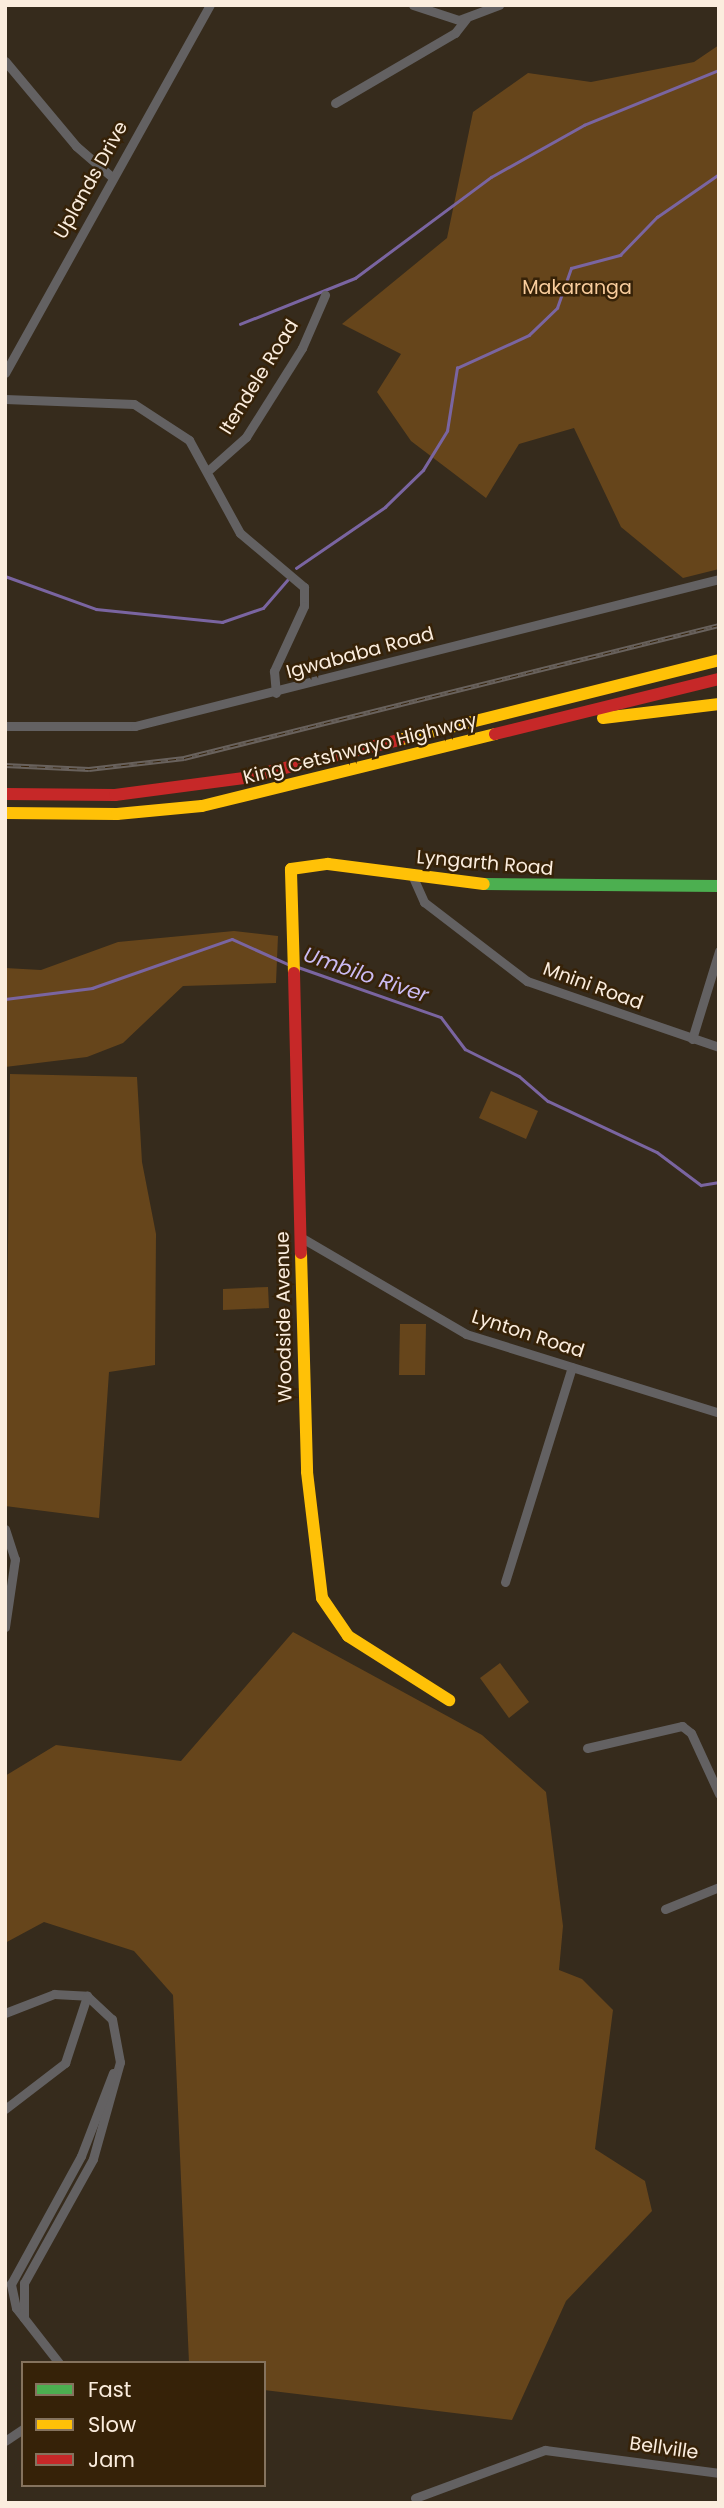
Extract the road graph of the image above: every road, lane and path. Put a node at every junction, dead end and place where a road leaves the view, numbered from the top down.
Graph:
1 (210, 5) edge
2 (414, 5) edge
3 (499, 5) edge
4 (466, 19) junction
5 (5, 61) edge
6 (335, 103) dead end
7 (112, 177) junction
8 (325, 295) dead end
9 (5, 373) edge
10 (5, 399) edge
11 (210, 469) junction
12 (719, 579) edge
13 (719, 658) edge
14 (719, 680) edge
15 (276, 693) junction
16 (714, 706) edge
17 (5, 726) edge
18 (456, 746) junction
19 (5, 793) edge
20 (5, 813) edge
21 (291, 869) joint
22 (412, 876) junction
23 (719, 886) edge
24 (719, 951) edge
25 (692, 1039) junction
26 (719, 1047) edge
27 (302, 1238) junction
28 (572, 1367) junction
29 (719, 1413) edge
30 (5, 1529) edge
31 (505, 1582) dead end
32 (5, 1627) edge
33 (449, 1700) dead end
34 (587, 1748) dead end
35 (719, 1794) edge
36 (719, 1887) edge
37 (665, 1909) dead end
38 (87, 1996) junction
39 (8, 2013) edge
40 (5, 2109) edge
41 (57, 2361) edge
42 (21, 2430) edge
43 (5, 2441) edge
44 (719, 2473) edge
45 (415, 2498) dead end

1 - 7 street, Uplands Drive
2 - 4 street
3 - 4 street
4 - 6 street
5 - 7 street
7 - 9 street, Uplands Drive
8 - 11 street, Itendele Road
10 - 11 street
11 - 15 street
12 - 15 street, Igwababa Road
13 - 19 main road, King Cetshwayo Highway
14 - 18 main road, King Cetshwayo Highway
15 - 17 street, Igwababa Road
16 - 18 main road
18 - 20 main road, King Cetshwayo Highway
21 - 22 main road, Lyngarth Road
21 - 27 main road, Woodside Avenue
22 - 23 main road, Lyngarth Road
22 - 25 street, Mnini Road
24 - 25 street
25 - 26 street, Mnini Road
27 - 28 street, Lynton Road
27 - 33 main road, Woodside Avenue
28 - 29 street, Lynton Road
28 - 31 street
30 - 32 street
34 - 35 street
36 - 37 street
38 - 39 street
38 - 40 street
38 - 41 street
42 - 43 street
44 - 45 street, Bellville

